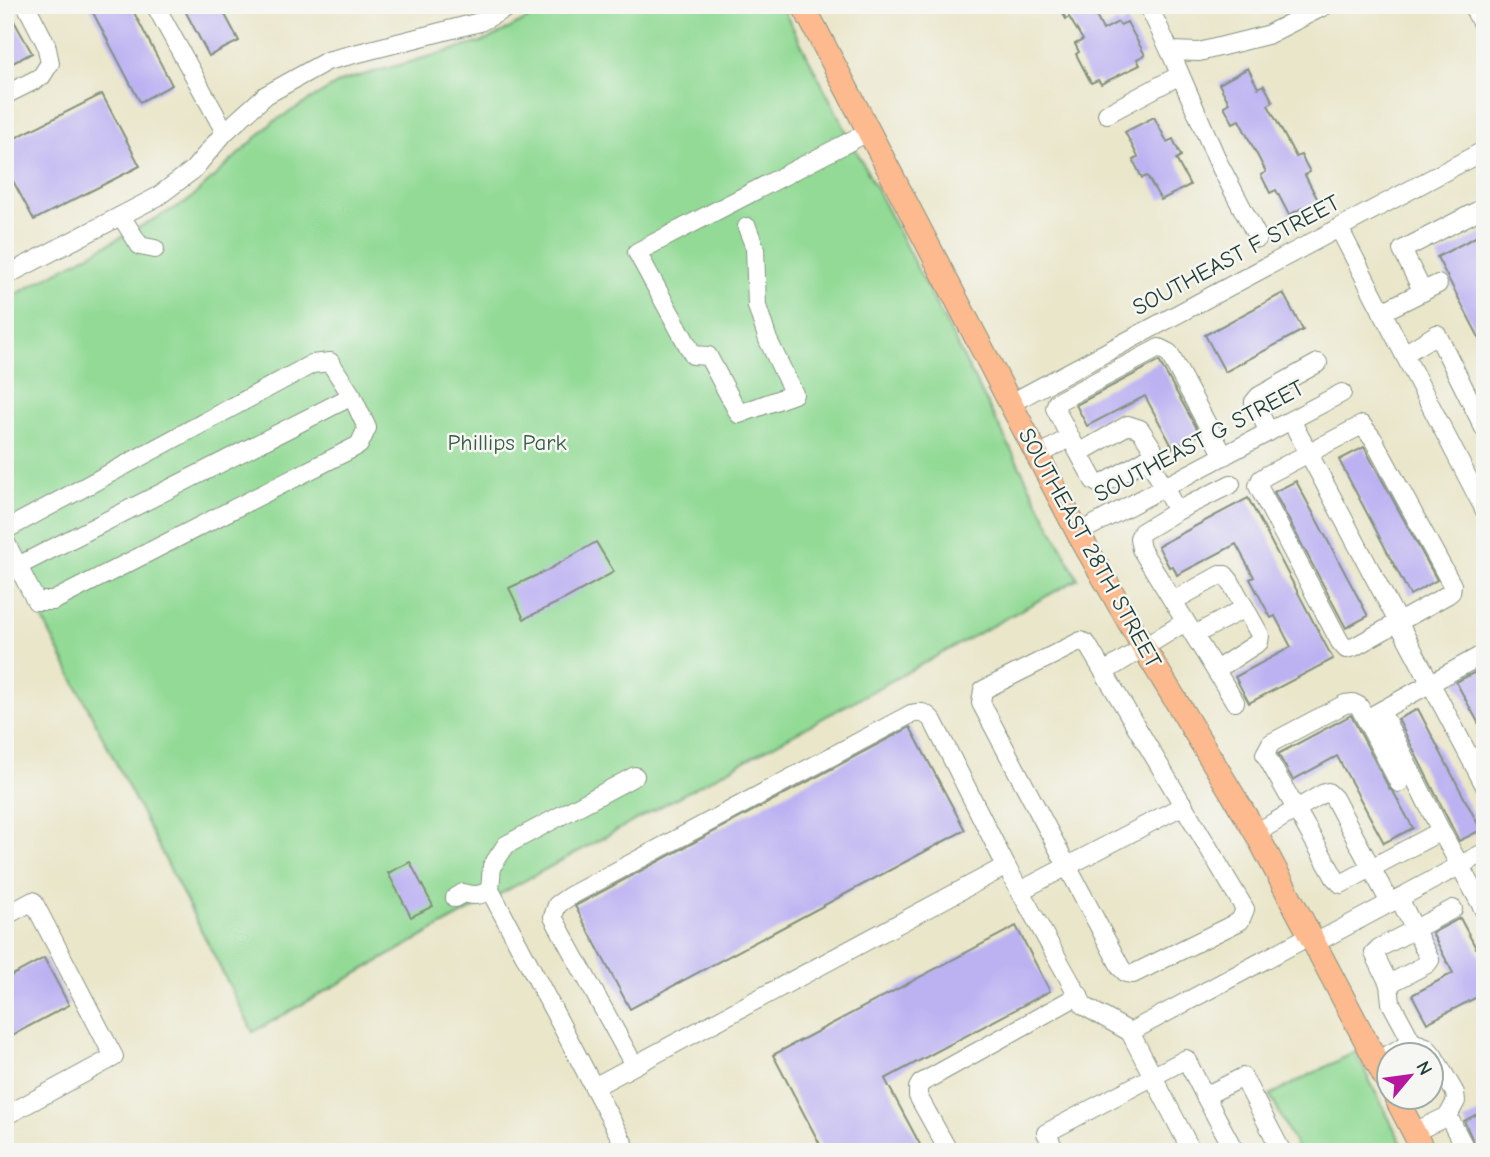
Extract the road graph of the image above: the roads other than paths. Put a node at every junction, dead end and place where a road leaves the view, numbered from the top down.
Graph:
1 (26, 5) edge
2 (155, 5) edge
3 (512, 5) edge
4 (803, 5) edge
5 (1148, 5) edge
6 (1326, 5) edge
7 (1472, 5) edge
8 (1485, 30) edge
9 (1170, 51) junction
10 (1180, 75) junction
11 (5, 95) edge
12 (1107, 114) dead end
13 (870, 131) junction
14 (225, 132) junction
15 (1485, 150) edge
16 (1485, 207) edge
17 (121, 216) junction
18 (747, 228) dead end
19 (1339, 228) junction
20 (1258, 238) dead end
21 (155, 249) dead end
22 (5, 276) edge
23 (1382, 312) junction
24 (1404, 354) junction
25 (1318, 363) dead end
26 (1342, 393) dead end
27 (352, 396) junction
28 (1011, 403) junction
29 (1290, 420) junction
30 (1485, 430) edge
31 (1269, 432) junction
32 (1070, 437) junction
33 (1079, 453) junction
34 (1308, 454) junction
35 (1038, 456) junction
36 (1224, 456) junction
37 (1148, 458) junction
38 (1231, 484) dead end
39 (1165, 487) junction
40 (1480, 491) edge
41 (1177, 511) junction
42 (1485, 511) edge
43 (5, 530) edge
44 (1078, 533) junction
45 (5, 541) edge
46 (18, 566) junction
47 (1173, 601) junction
48 (1245, 608) junction
49 (1398, 623) junction
50 (1190, 629) junction
51 (1144, 648) junction
52 (1485, 656) edge
53 (1216, 670) junction
54 (1104, 672) junction
55 (1430, 683) junction
56 (1236, 702) dead end
57 (1374, 715) junction
58 (635, 776) dead end
59 (1399, 783) dead end
60 (1485, 786) edge
61 (1184, 805) junction
62 (1297, 808) junction
63 (1441, 831) junction
64 (1256, 833) junction
65 (1473, 859) edge
66 (1006, 866) junction
67 (1067, 866) junction
68 (1372, 869) junction
69 (490, 890) junction
70 (1020, 891) junction
71 (455, 898) dead end
72 (1395, 901) junction
73 (1453, 909) dead end
74 (1485, 912) edge
75 (5, 916) edge
76 (1416, 930) junction
77 (1313, 939) junction
78 (1390, 984) junction
79 (1079, 995) junction
80 (1130, 1032) junction
81 (1412, 1042) edge
82 (1374, 1055) edge
83 (634, 1065) junction
84 (1444, 1075) edge
85 (1152, 1077) junction
86 (594, 1087) junction
87 (1205, 1096) junction
88 (1404, 1112) edge
89 (5, 1115) edge
90 (1448, 1116) junction
91 (1419, 1142) edge
92 (628, 1152) edge
93 (949, 1152) edge
94 (1056, 1152) edge
95 (1192, 1152) edge
96 (1235, 1152) edge
97 (1282, 1152) edge
98 (1468, 1152) edge

1 - 11 street
2 - 14 street
3 - 14 street
4 - 13 main road, SOUTHEAST 28TH STREET
5 - 9 street
6 - 9 street
7 - 8 street
9 - 10 street
10 - 12 street
10 - 20 street
13 - 18 street
13 - 28 main road, SOUTHEAST 28TH STREET
14 - 17 street
15 - 19 street, SOUTHEAST F STREET
16 - 23 street
17 - 21 street
17 - 22 street
19 - 23 street
19 - 28 street, SOUTHEAST F STREET
23 - 24 street
24 - 30 street
24 - 40 street
25 - 31 street
26 - 29 street, SOUTHEAST G STREET
27 - 43 street
27 - 46 street
27 - 46 street
28 - 35 main road, SOUTHEAST 28TH STREET
29 - 31 street, SOUTHEAST G STREET
29 - 34 street
31 - 36 street, SOUTHEAST G STREET
32 - 33 street
32 - 35 street
32 - 36 street
33 - 37 street
33 - 37 street
34 - 49 street
34 - 49 street
34 - 49 street
35 - 44 main road, SOUTHEAST 28TH STREET
36 - 39 street, SOUTHEAST G STREET
37 - 39 street
38 - 41 street
39 - 41 street
39 - 44 street, SOUTHEAST G STREET
40 - 42 street
41 - 47 street
44 - 51 main road, SOUTHEAST 28TH STREET
45 - 46 street
47 - 48 street
47 - 50 street
48 - 50 street
48 - 53 street
49 - 55 street
50 - 51 street
50 - 53 street
51 - 54 street
51 - 64 main road, SOUTHEAST 28TH STREET
52 - 55 street
53 - 56 street
54 - 61 street
54 - 67 street
55 - 57 street
55 - 60 street
57 - 59 street
57 - 62 street
57 - 63 street
58 - 69 street
61 - 67 street
61 - 67 street
62 - 64 street
62 - 68 street
62 - 68 street
63 - 65 street
63 - 68 street
64 - 77 main road, SOUTHEAST 28TH STREET
65 - 72 street
65 - 74 street
66 - 70 street
66 - 83 street
66 - 83 street
67 - 70 street
68 - 72 street
69 - 71 street
69 - 86 street
70 - 79 street
72 - 76 street
72 - 77 street
73 - 76 street
75 - 89 street
76 - 78 street
76 - 78 street
77 - 80 street
77 - 82 main road, SOUTHEAST 28TH STREET
78 - 81 street
79 - 80 street
79 - 93 street
80 - 85 street
83 - 86 street
84 - 90 street
85 - 87 street
85 - 94 street
85 - 95 street
86 - 92 street
87 - 96 street
87 - 97 street
88 - 91 main road
90 - 91 street
90 - 98 street

